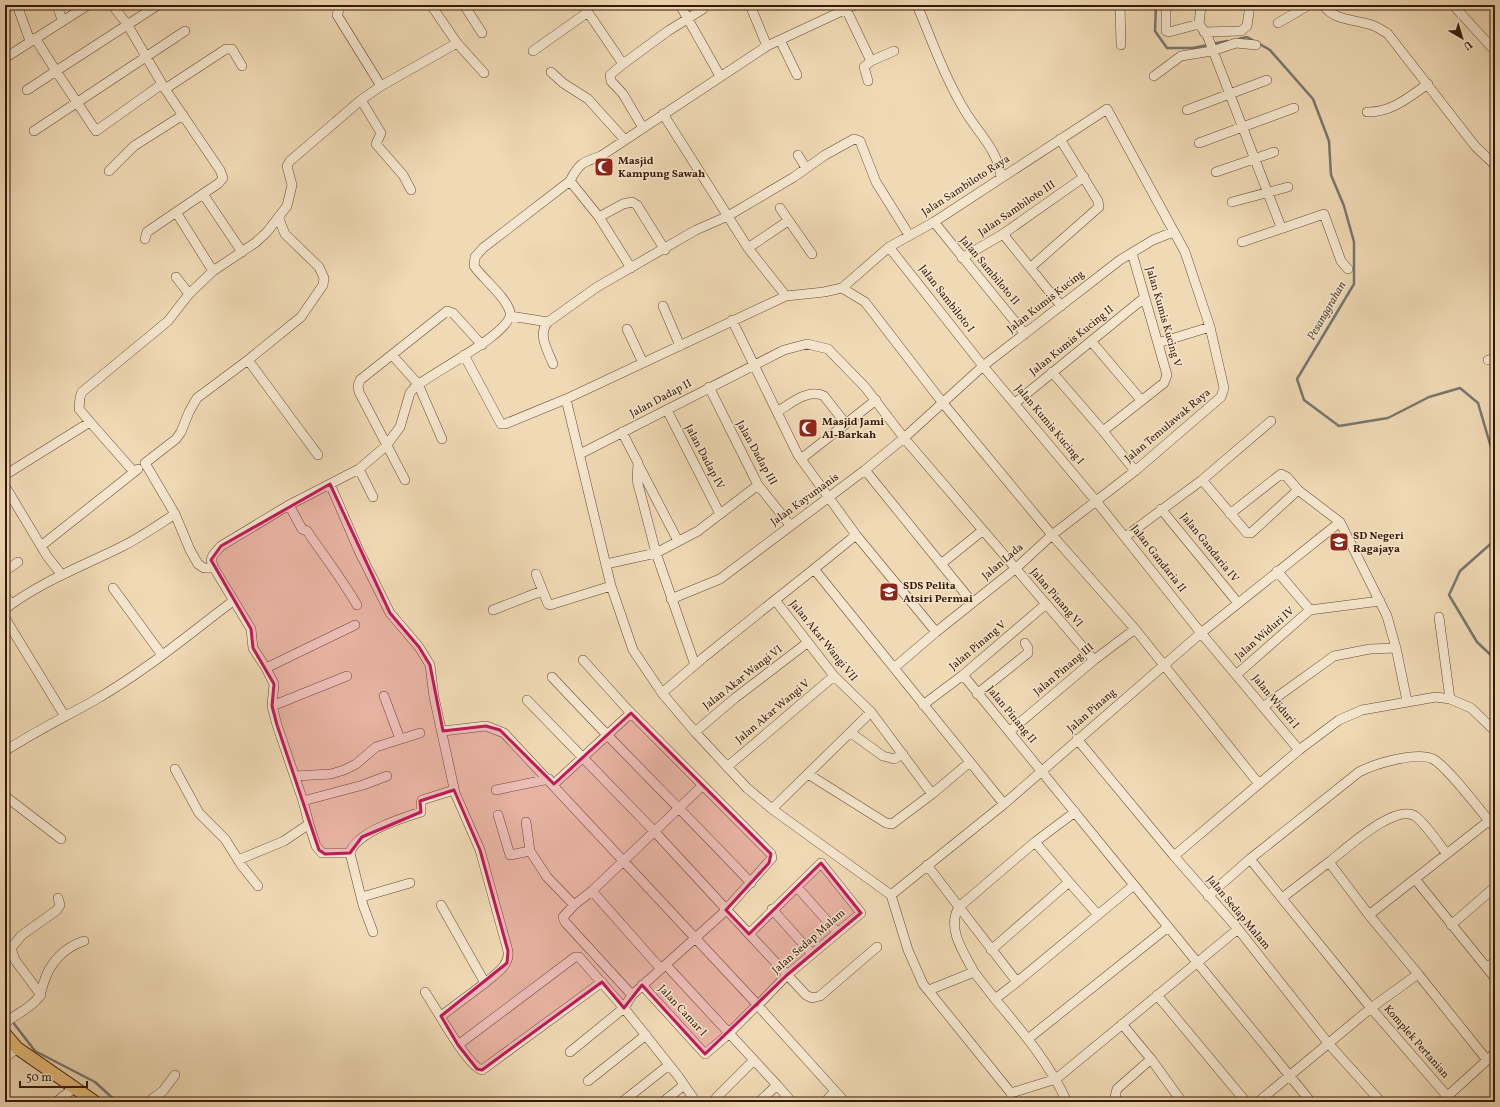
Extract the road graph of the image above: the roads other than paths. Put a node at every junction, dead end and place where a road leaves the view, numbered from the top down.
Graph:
1 (17, 5) edge
2 (57, 5) edge
3 (88, 5) edge
4 (112, 5) edge
5 (158, 5) edge
6 (341, 5) edge
7 (431, 5) edge
8 (464, 5) edge
9 (680, 5) edge
10 (750, 5) edge
11 (855, 5) edge
12 (917, 5) edge
13 (1120, 5) edge
14 (1166, 5) edge
15 (1201, 5) edge
16 (1250, 5) edge
17 (1309, 5) edge
18 (1323, 5) edge
19 (1453, 5) edge
20 (586, 9) edge
21 (703, 9) dead end
22 (846, 9) junction
23 (688, 18) junction
24 (62, 20) junction
25 (1278, 23) dead end
26 (126, 24) junction
27 (1199, 24) junction
28 (185, 31) dead end
29 (482, 33) dead end
30 (1206, 34) junction
31 (33, 40) junction
32 (780, 40) junction
33 (457, 43) junction
34 (1121, 45) dead end
35 (1256, 45) dead end
36 (767, 46) junction
37 (1212, 48) junction
38 (533, 51) dead end
39 (894, 51) dead end
40 (1495, 51) edge
41 (146, 57) junction
42 (5, 58) edge
43 (871, 61) junction
44 (623, 64) junction
45 (242, 66) dead end
46 (56, 71) junction
47 (551, 72) dead end
48 (484, 73) dead end
49 (797, 75) dead end
50 (720, 76) junction
51 (1154, 76) dead end
52 (1267, 80) dead end
53 (868, 81) dead end
54 (1428, 84) junction
55 (381, 86) junction
56 (163, 87) junction
57 (26, 90) dead end
58 (1229, 94) junction
59 (361, 100) junction
60 (76, 103) junction
61 (1294, 108) dead end
62 (1107, 109) joint
63 (1187, 110) dead end
64 (1367, 112) dead end
65 (663, 114) junction
66 (183, 116) junction
67 (644, 128) junction
68 (1242, 128) junction
69 (34, 131) dead end
70 (1060, 138) junction
71 (625, 140) junction
72 (1199, 143) dead end
73 (1274, 152) dead end
74 (798, 155) dead end
75 (1254, 160) junction
76 (1495, 165) edge
77 (806, 168) junction
78 (109, 171) dead end
79 (1216, 172) dead end
80 (1084, 177) junction
81 (1001, 178) junction
82 (570, 181) junction
83 (1288, 187) dead end
84 (411, 190) dead end
85 (203, 194) junction
86 (1267, 194) junction
87 (1232, 202) dead end
88 (780, 208) dead end
89 (176, 212) junction
90 (728, 216) junction
91 (599, 217) junction
92 (279, 219) junction
93 (788, 221) junction
94 (934, 222) junction
95 (1281, 227) junction
96 (1173, 232) junction
97 (1003, 234) junction
98 (909, 235) junction
99 (145, 239) dead end
100 (1242, 242) dead end
101 (748, 248) junction
102 (890, 248) junction
103 (665, 250) junction
104 (242, 252) junction
105 (1132, 253) junction
106 (812, 254) dead end
107 (962, 258) junction
108 (1031, 267) junction
109 (631, 268) junction
110 (1348, 269) dead end
111 (213, 270) junction
112 (176, 277) dead end
113 (842, 288) junction
114 (189, 294) junction
115 (786, 296) junction
116 (1144, 298) junction
117 (663, 306) dead end
118 (1061, 306) junction
119 (510, 316) junction
120 (732, 320) junction
121 (548, 322) junction
122 (1210, 327) junction
123 (627, 329) dead end
124 (1025, 334) junction
125 (1091, 341) junction
126 (1158, 343) junction
127 (482, 345) junction
128 (680, 346) junction
129 (392, 355) junction
130 (464, 355) junction
131 (248, 360) junction
132 (643, 363) junction
133 (554, 364) dead end
134 (754, 366) junction
135 (983, 366) junction
136 (1052, 372) junction
137 (418, 384) junction
138 (709, 387) junction
139 (566, 399) junction
140 (876, 400) junction
141 (1141, 400) junction
142 (942, 402) junction
143 (1015, 402) junction
144 (667, 410) junction
145 (777, 412) junction
146 (1271, 421) dead end
147 (90, 422) junction
148 (846, 424) junction
149 (1103, 431) junction
150 (622, 432) junction
151 (904, 438) junction
152 (442, 439) dead end
153 (386, 446) junction
154 (580, 454) junction
155 (318, 455) dead end
156 (801, 459) junction
157 (145, 463) junction
158 (638, 463) junction
159 (359, 469) junction
160 (866, 470) junction
161 (1134, 471) junction
162 (134, 472) junction
163 (5, 475) edge
164 (405, 480) dead end
165 (1202, 480) junction
166 (330, 484) junction
167 (758, 485) junction
168 (5, 486) edge
169 (1298, 490) junction
170 (829, 496) junction
171 (373, 497) dead end
172 (1096, 501) junction
173 (289, 505) junction
174 (1161, 509) junction
175 (175, 514) junction
176 (720, 514) junction
177 (1230, 514) junction
178 (1340, 522) junction
179 (790, 525) junction
180 (982, 531) junction
181 (856, 535) junction
182 (1052, 535) junction
183 (1125, 537) junction
184 (678, 541) junction
185 (40, 546) junction
186 (656, 553) junction
187 (18, 562) dead end
188 (606, 564) junction
189 (941, 564) junction
190 (214, 568) junction
191 (814, 569) junction
192 (1015, 569) junction
193 (5, 571) edge
194 (1277, 572) junction
195 (61, 574) junction
196 (536, 574) dead end
197 (610, 586) junction
198 (112, 588) dead end
199 (542, 591) junction
200 (5, 596) edge
201 (671, 599) junction
202 (775, 600) junction
203 (233, 601) junction
204 (972, 602) junction
205 (1380, 602) junction
206 (1238, 603) junction
207 (1046, 604) junction
208 (357, 605) dead end
209 (8, 607) edge
210 (493, 610) dead end
211 (1310, 610) junction
212 (1439, 617) dead end
213 (5, 618) edge
214 (355, 625) dead end
215 (1135, 629) junction
216 (936, 632) junction
217 (1201, 633) junction
218 (807, 643) junction
219 (1025, 643) dead end
220 (1396, 648) junction
221 (162, 655) junction
222 (583, 660) dead end
223 (1094, 660) junction
224 (695, 665) junction
225 (1160, 667) junction
226 (266, 668) junction
227 (894, 668) junction
228 (963, 675) junction
229 (1236, 675) junction
230 (347, 676) dead end
231 (834, 676) junction
232 (552, 677) dead end
233 (662, 693) junction
234 (977, 694) junction
235 (384, 696) dead end
236 (1450, 699) junction
237 (527, 700) dead end
238 (1407, 701) junction
239 (923, 705) junction
240 (272, 706) junction
241 (1263, 706) junction
242 (871, 712) junction
243 (631, 713) junction
244 (64, 715) junction
245 (443, 730) junction
246 (1010, 731) junction
247 (1495, 731) edge
248 (420, 732) dead end
249 (695, 732) junction
250 (851, 733) junction
251 (607, 736) junction
252 (400, 739) junction
253 (1077, 739) junction
254 (1299, 750) junction
255 (5, 751) edge
256 (903, 754) junction
257 (582, 759) junction
258 (970, 762) junction
259 (727, 767) junction
260 (175, 770) dead end
261 (1041, 771) junction
262 (808, 774) junction
263 (295, 776) junction
264 (387, 776) dead end
265 (551, 782) junction
266 (1259, 784) junction
267 (702, 786) junction
268 (454, 790) junction
269 (496, 790) dead end
270 (932, 794) junction
271 (5, 796) edge
272 (303, 801) junction
273 (1004, 804) junction
274 (679, 807) junction
275 (772, 809) junction
276 (1075, 812) junction
277 (498, 815) dead end
278 (526, 822) dead end
279 (1493, 822) edge
280 (309, 824) junction
281 (654, 832) junction
282 (61, 839) dead end
283 (1036, 842) junction
284 (530, 851) junction
285 (350, 853) junction
286 (1447, 854) junction
287 (1174, 856) junction
288 (1250, 859) junction
289 (238, 860) junction
290 (624, 862) junction
291 (1329, 862) junction
292 (927, 865) junction
293 (1415, 879) junction
294 (410, 882) dead end
295 (1069, 882) junction
296 (751, 883) junction
297 (1134, 885) junction
298 (258, 886) dead end
299 (797, 887) junction
300 (1495, 887) edge
301 (592, 891) junction
302 (891, 895) junction
303 (1208, 896) junction
304 (362, 897) junction
305 (58, 898) dead end
306 (1282, 898) junction
307 (441, 905) dead end
308 (574, 905) junction
309 (959, 907) junction
310 (772, 909) junction
311 (726, 910) junction
312 (1098, 915) junction
313 (1369, 915) junction
314 (1451, 925) junction
315 (1168, 927) junction
316 (1238, 929) junction
317 (373, 932) dead end
318 (837, 932) junction
319 (749, 934) junction
320 (694, 938) junction
321 (84, 941) dead end
322 (876, 947) dead end
323 (991, 950) junction
324 (812, 954) junction
325 (1495, 961) edge
326 (1198, 963) junction
327 (663, 967) junction
328 (1487, 968) junction
329 (974, 972) junction
330 (1418, 974) junction
331 (788, 975) junction
332 (1495, 978) edge
333 (602, 982) junction
334 (1016, 982) junction
335 (485, 983) junction
336 (642, 985) junction
337 (929, 990) junction
338 (425, 992) dead end
339 (41, 995) junction
340 (632, 995) junction
341 (1157, 995) junction
342 (996, 999) junction
343 (758, 1005) junction
344 (624, 1008) junction
345 (1371, 1008) junction
346 (441, 1016) junction
347 (9, 1020) edge
348 (1122, 1024) junction
349 (5, 1034) edge
350 (728, 1034) junction
351 (646, 1035) junction
352 (1028, 1039) junction
353 (1328, 1043) junction
354 (458, 1045) junction
355 (16, 1048) junction
356 (570, 1052) dead end
357 (1495, 1052) edge
358 (704, 1053) joint
359 (5, 1058) edge
360 (1151, 1059) junction
361 (1487, 1060) junction
362 (753, 1061) junction
363 (669, 1065) junction
364 (175, 1075) dead end
365 (1290, 1076) junction
366 (1056, 1079) junction
367 (588, 1081) dead end
368 (684, 1084) junction
369 (777, 1085) junction
370 (74, 1088) junction
371 (835, 1091) junction
372 (1012, 1097) edge
373 (716, 1098) dead end
374 (1444, 1099) edge
375 (56, 1102) edge
376 (95, 1102) edge
377 (148, 1102) edge
378 (622, 1102) edge
379 (664, 1102) edge
380 (696, 1102) edge
381 (759, 1102) edge
382 (792, 1102) edge
383 (825, 1102) edge
384 (845, 1102) edge
385 (1067, 1102) edge
386 (1118, 1102) edge
387 (1182, 1102) edge
388 (1246, 1102) edge
389 (1258, 1102) edge
390 (1311, 1102) edge
391 (1380, 1102) edge

1 - 31 street
2 - 24 street
3 - 24 street
4 - 26 street
5 - 26 street
6 - 55 street
7 - 33 street
8 - 29 street
9 - 23 street
10 - 36 street
11 - 22 street
12 - 81 street
13 - 34 street
14 - 27 street
15 - 27 street
16 - 30 street
17 - 25 street
18 - 54 street
19 - 40 street
20 - 38 street
20 - 44 street
21 - 23 street
22 - 32 street
22 - 43 street
23 - 44 street
23 - 50 street
24 - 31 street
26 - 41 street
26 - 46 street
27 - 30 street
28 - 41 street
30 - 37 street
31 - 42 street
31 - 46 street
32 - 36 street
32 - 49 street
33 - 48 street
33 - 55 street
35 - 37 street
36 - 50 street
37 - 51 street
37 - 58 street
39 - 43 street
41 - 56 street
41 - 60 street
43 - 53 street
44 - 67 street
45 - 56 street
46 - 57 street
46 - 60 street
47 - 71 street
50 - 65 street
52 - 58 street
54 - 64 street
54 - 76 street
55 - 59 street
56 - 60 street
56 - 66 street
58 - 63 street
58 - 68 street
59 - 84 street
59 - 92 street
60 - 69 street
61 - 68 street
62 - 70 street, Jalan Sambiloto Raya
62 - 96 street, Jalan Temulawak Raya
65 - 67 street
65 - 90 street
66 - 78 street
66 - 85 street
67 - 71 street
68 - 72 street
68 - 75 street
70 - 80 street
70 - 81 street, Jalan Sambiloto Raya
71 - 82 street
73 - 75 street
74 - 77 street
75 - 79 street
75 - 86 street
77 - 90 street
77 - 98 street
80 - 97 street, Jalan Sambiloto III
80 - 108 street
81 - 94 street, Jalan Sambiloto Raya
82 - 91 street
82 - 119 street
83 - 86 street
85 - 89 street
85 - 104 street
86 - 87 street
86 - 95 street
88 - 93 street
89 - 99 street
89 - 111 street
90 - 101 street
90 - 103 street
91 - 103 street
91 - 109 street
92 - 104 street
92 - 131 street
93 - 101 street
93 - 106 street
94 - 98 street, Jalan Sambiloto Raya
94 - 107 street, Jalan Sambiloto II
95 - 100 street
95 - 110 street
96 - 105 street, Jalan Kumis Kucing
96 - 122 street, Jalan Temulawak Raya
97 - 107 street, Jalan Sambiloto III
97 - 108 street
98 - 102 street, Jalan Sambiloto Raya
101 - 115 street
102 - 113 street, Jalan Sambiloto Raya
102 - 135 street, Jalan Sambiloto I
103 - 109 street
104 - 111 street
105 - 116 street, Jalan Kumis Kucing V
105 - 118 street, Jalan Kumis Kucing
107 - 124 street, Jalan Sambiloto II
108 - 118 street
109 - 121 street
111 - 114 street
112 - 114 street
113 - 115 street
113 - 142 street
114 - 147 street
115 - 120 street
116 - 125 street, Jalan Kumis Kucing II
116 - 126 street, Jalan Kumis Kucing V
117 - 128 street
118 - 124 street, Jalan Kumis Kucing
119 - 121 street
119 - 127 street
120 - 128 street
120 - 134 street
121 - 133 street
122 - 126 street
122 - 161 street, Jalan Temulawak Raya
123 - 132 street
124 - 135 street, Jalan Kumis Kucing
125 - 136 street, Jalan Kumis Kucing II
125 - 141 street
126 - 141 street, Jalan Kumis Kucing V
127 - 129 street
127 - 130 street
128 - 132 street
129 - 137 street
129 - 153 street
130 - 137 street
130 - 139 street
131 - 155 street
131 - 157 street
132 - 139 street
134 - 138 street, Jalan Dadap II
134 - 140 street, Jalan Dadap II
134 - 145 street
135 - 142 street, Jalan Kumis Kucing
135 - 143 street, Jalan Kumis Kucing I
136 - 143 street, Jalan Kumis Kucing II
136 - 149 street
137 - 152 street
137 - 153 street
138 - 144 street, Jalan Dadap II
138 - 167 street, Jalan Dadap III
139 - 154 street
140 - 148 street
140 - 151 street, Jalan Dadap II
141 - 149 street, Jalan Kumis Kucing V
142 - 151 street, Jalan Kayumanis
142 - 182 street
143 - 172 street, Jalan Kumis Kucing I
144 - 150 street, Jalan Dadap II
144 - 176 street, Jalan Dadap IV
145 - 148 street
145 - 156 street
146 - 165 street
147 - 162 street
147 - 163 street
148 - 156 street
149 - 161 street
150 - 154 street, Jalan Dadap II
150 - 158 street
151 - 160 street, Jalan Kayumanis
151 - 180 street, Jalan Pinang VI
153 - 159 street
153 - 164 street
154 - 188 street
156 - 170 street
157 - 162 street
157 - 175 street
158 - 184 street
158 - 186 street
159 - 166 street
159 - 171 street
160 - 170 street, Jalan Kayumanis
160 - 189 street
161 - 172 street, Jalan Temulawak Raya
162 - 185 street
165 - 174 street
165 - 177 street
166 - 173 street
166 - 245 street
167 - 176 street
167 - 179 street, Jalan Dadap III
168 - 185 street
169 - 177 street
169 - 177 street
169 - 178 street
170 - 179 street, Jalan Kayumanis
170 - 181 street
172 - 182 street, Jalan Temulawak Raya
172 - 183 street, Jalan Gandaria II
173 - 190 street
173 - 208 street
174 - 183 street
174 - 206 street, Jalan Gandaria IV
175 - 190 street
175 - 195 street
176 - 184 street
178 - 194 street, Jalan Pinang
178 - 205 street
179 - 201 street, Jalan Kayumanis
180 - 189 street
180 - 192 street, Jalan Pinang VI
181 - 191 street, Jalan Akar Wangi VII
181 - 216 street
182 - 192 street, Jalan Lada
182 - 215 street
183 - 217 street, Jalan Gandaria II
184 - 186 street
185 - 195 street
186 - 188 street
186 - 201 street
187 - 193 street
188 - 197 street
189 - 204 street
190 - 203 street
191 - 202 street, Jalan Akar Wangi VII
191 - 227 street
192 - 204 street, Jalan Lada
192 - 207 street, Jalan Pinang VI
194 - 206 street, Jalan Pinang
194 - 211 street
195 - 209 street
196 - 199 street
197 - 199 street
197 - 233 street
198 - 221 street
199 - 210 street
200 - 209 street
201 - 224 street
202 - 218 street, Jalan Akar Wangi VII
202 - 224 street, Jalan Akar Wangi VII
203 - 221 street
203 - 226 street
204 - 216 street, Jalan Lada
205 - 211 street, Jalan Widuri IV
205 - 220 street
206 - 217 street, Jalan Pinang
207 - 223 street, Jalan Pinang VI
207 - 228 street, Jalan Pinang V
211 - 229 street, Jalan Widuri IV
212 - 236 street
213 - 244 street
214 - 226 street
215 - 223 street, Jalan Pinang III
215 - 225 street
216 - 227 street, Jalan Lada
217 - 225 street, Jalan Pinang
217 - 229 street, Jalan Widuri I
218 - 231 street, Jalan Akar Wangi VII
218 - 249 street, Jalan Akar Wangi VI
219 - 234 street
220 - 238 street
220 - 241 street
221 - 244 street
222 - 243 street
223 - 246 street, Jalan Pinang III
224 - 233 street, Jalan Akar Wangi VII
225 - 253 street, Jalan Pinang
225 - 266 street
226 - 240 street
227 - 239 street
228 - 234 street, Jalan Pinang II
228 - 239 street, Jalan Pinang V
229 - 241 street, Jalan Widuri I
230 - 240 street
231 - 242 street, Jalan Akar Wangi VII
231 - 259 street, Jalan Akar Wangi V
232 - 251 street
233 - 249 street
234 - 246 street, Jalan Pinang II
235 - 252 street
236 - 238 street
236 - 247 street
237 - 257 street
238 - 254 street
239 - 258 street
240 - 263 street
241 - 254 street, Jalan Widuri I
242 - 250 street
242 - 256 street, Jalan Akar Wangi VII
243 - 251 street
243 - 267 street
244 - 255 street
245 - 265 street
245 - 268 street
246 - 261 street, Jalan Pinang II
248 - 252 street
249 - 259 street
250 - 256 street
250 - 262 street
251 - 257 street
251 - 274 street
252 - 263 street
253 - 261 street, Jalan Pinang
253 - 287 street, Jalan Sedap Malam
254 - 266 street
256 - 270 street, Jalan Akar Wangi VII
257 - 265 street
257 - 281 street
258 - 270 street
258 - 273 street
259 - 275 street
260 - 289 street
261 - 273 street
261 - 276 street, Jalan Pinang II
262 - 270 street
262 - 275 street
263 - 272 street
264 - 272 street
265 - 269 street
265 - 290 street
266 - 287 street
267 - 274 street
267 - 296 street
268 - 285 street
268 - 335 street
271 - 282 street
272 - 280 street
273 - 292 street
274 - 281 street
274 - 296 street
275 - 302 street
276 - 283 street
276 - 297 street, Jalan Pinang II
277 - 284 street
278 - 284 street
279 - 286 street
279 - 288 street
280 - 285 street
280 - 289 street
281 - 290 street
281 - 311 street
283 - 295 street
283 - 309 street
284 - 308 street
285 - 304 street
286 - 291 street
286 - 293 street
287 - 303 street, Jalan Sedap Malam
288 - 303 street
288 - 306 street
289 - 298 street
290 - 301 street
290 - 320 street
291 - 306 street
291 - 313 street
292 - 302 street
292 - 309 street
293 - 313 street
293 - 314 street
294 - 304 street
295 - 312 street
295 - 323 street
296 - 311 street
297 - 312 street
297 - 315 street, Jalan Pinang II
299 - 310 street
299 - 318 street
299 - 318 street, Jalan Sedap Malam
300 - 314 street
301 - 308 street
301 - 327 street
302 - 337 street
303 - 316 street, Jalan Sedap Malam
304 - 317 street
305 - 339 street
306 - 345 street
307 - 335 street
308 - 340 street
309 - 323 street
309 - 329 street
310 - 319 street
310 - 324 street
311 - 319 street
311 - 320 street
312 - 334 street
313 - 330 street
314 - 328 street
315 - 326 street, Jalan Pinang II
315 - 352 street
316 - 326 street
316 - 353 street, Jalan Sedap Malam
318 - 324 street, Jalan Sedap Malam
319 - 331 street
320 - 327 street
320 - 343 street
321 - 339 street
322 - 331 street
323 - 334 street
324 - 331 street, Jalan Sedap Malam
325 - 328 street
326 - 341 street
326 - 365 street, Jalan Pinang II
327 - 336 street
327 - 350 street
328 - 332 street
329 - 337 street
329 - 342 street
330 - 345 street
330 - 361 street
331 - 343 street, Jalan Sedap Malam
333 - 344 street
333 - 354 street
333 - 354 street
334 - 342 street
335 - 346 street
336 - 340 street
336 - 358 street, Jalan Camar I
337 - 372 street
338 - 346 street
339 - 347 street
340 - 344 street
341 - 348 street
341 - 388 street
342 - 352 street
343 - 350 street, Jalan Sedap Malam
343 - 371 street
344 - 351 street
344 - 356 street
345 - 353 street, Komplek Pertanian
345 - 374 street, Komplek Pertanian
346 - 354 street
348 - 360 street
348 - 366 street
349 - 355 main road
350 - 358 street, Jalan Sedap Malam
350 - 362 street
351 - 363 street
351 - 367 street
352 - 366 street
353 - 365 street, Komplek Pertanian
353 - 391 street, Jalan Sedap Malam
355 - 359 street
355 - 370 main road
357 - 361 street
360 - 386 street
360 - 387 street
361 - 374 street
362 - 369 street
362 - 373 street
363 - 368 street
363 - 378 street
364 - 377 street
365 - 389 street, Komplek Pertanian
365 - 390 street, Jalan Pinang II
366 - 372 street
366 - 385 street
368 - 379 street
368 - 380 street
369 - 381 street
369 - 382 street
370 - 375 street
370 - 376 main road
371 - 383 street
371 - 384 street

